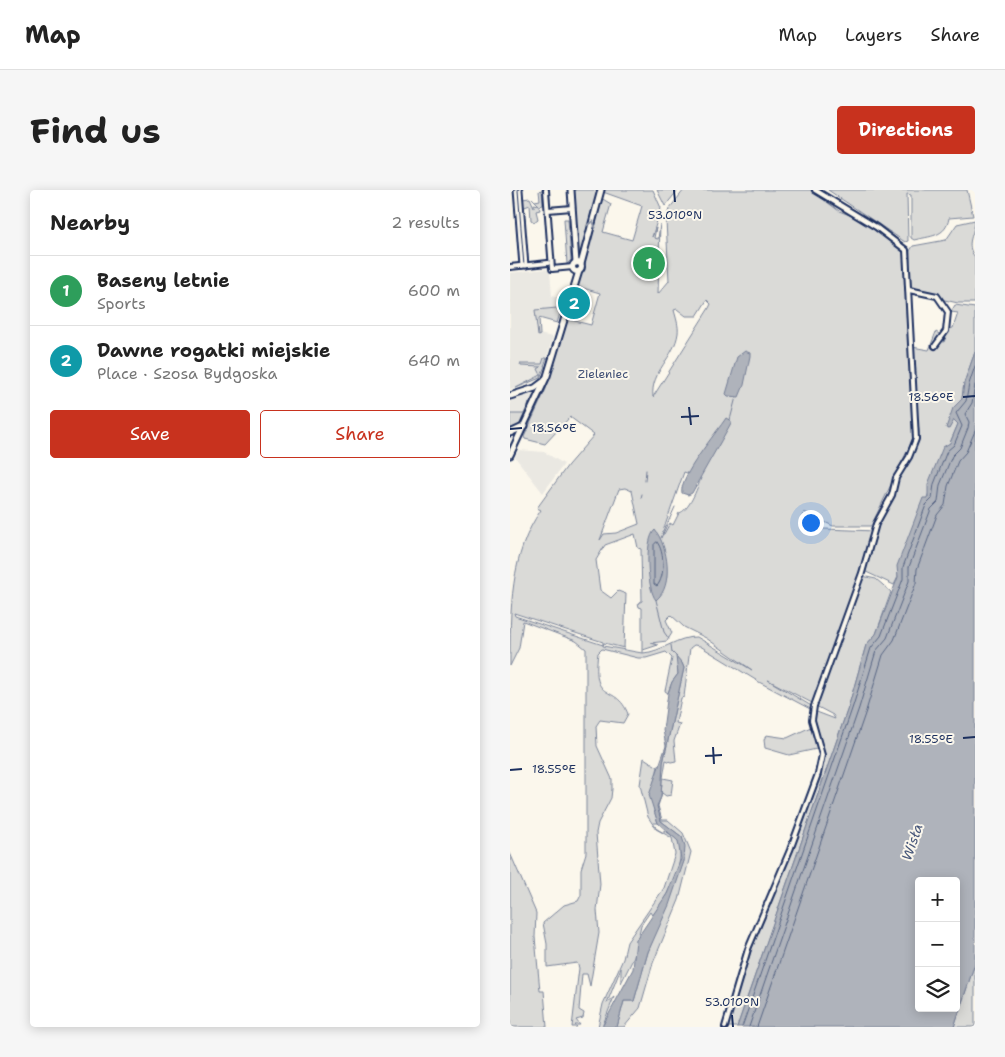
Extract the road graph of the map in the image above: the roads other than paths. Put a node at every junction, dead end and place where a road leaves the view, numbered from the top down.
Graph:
1 (516, 190) edge
2 (520, 190) edge
3 (546, 190) edge
4 (571, 190) edge
5 (601, 190) edge
6 (815, 190) edge
7 (572, 208) junction
8 (548, 210) junction
9 (548, 263) dead end
10 (524, 266) junction
11 (510, 267) edge
12 (576, 267) junction
13 (909, 290) junction
14 (935, 346) dead end
15 (545, 380) junction
16 (529, 391) junction
17 (510, 396) edge
18 (537, 400) junction
19 (525, 426) junction
20 (510, 434) edge
21 (516, 444) junction
22 (510, 455) edge
23 (724, 1027) edge

1 - 10 street
2 - 10 street
3 - 8 street
4 - 7 street
12 -> 5 street
6 - 13 street
7 - 8 street
7 - 12 street
8 - 12 street
9 - 10 street
10 - 11 street
12 - 15 street
13 - 14 street
13 - 23 street
15 - 16 street
15 - 18 street
16 - 17 street
16 - 18 street
18 - 19 street
19 - 20 street
19 - 21 street
20 - 21 street
21 - 22 street

